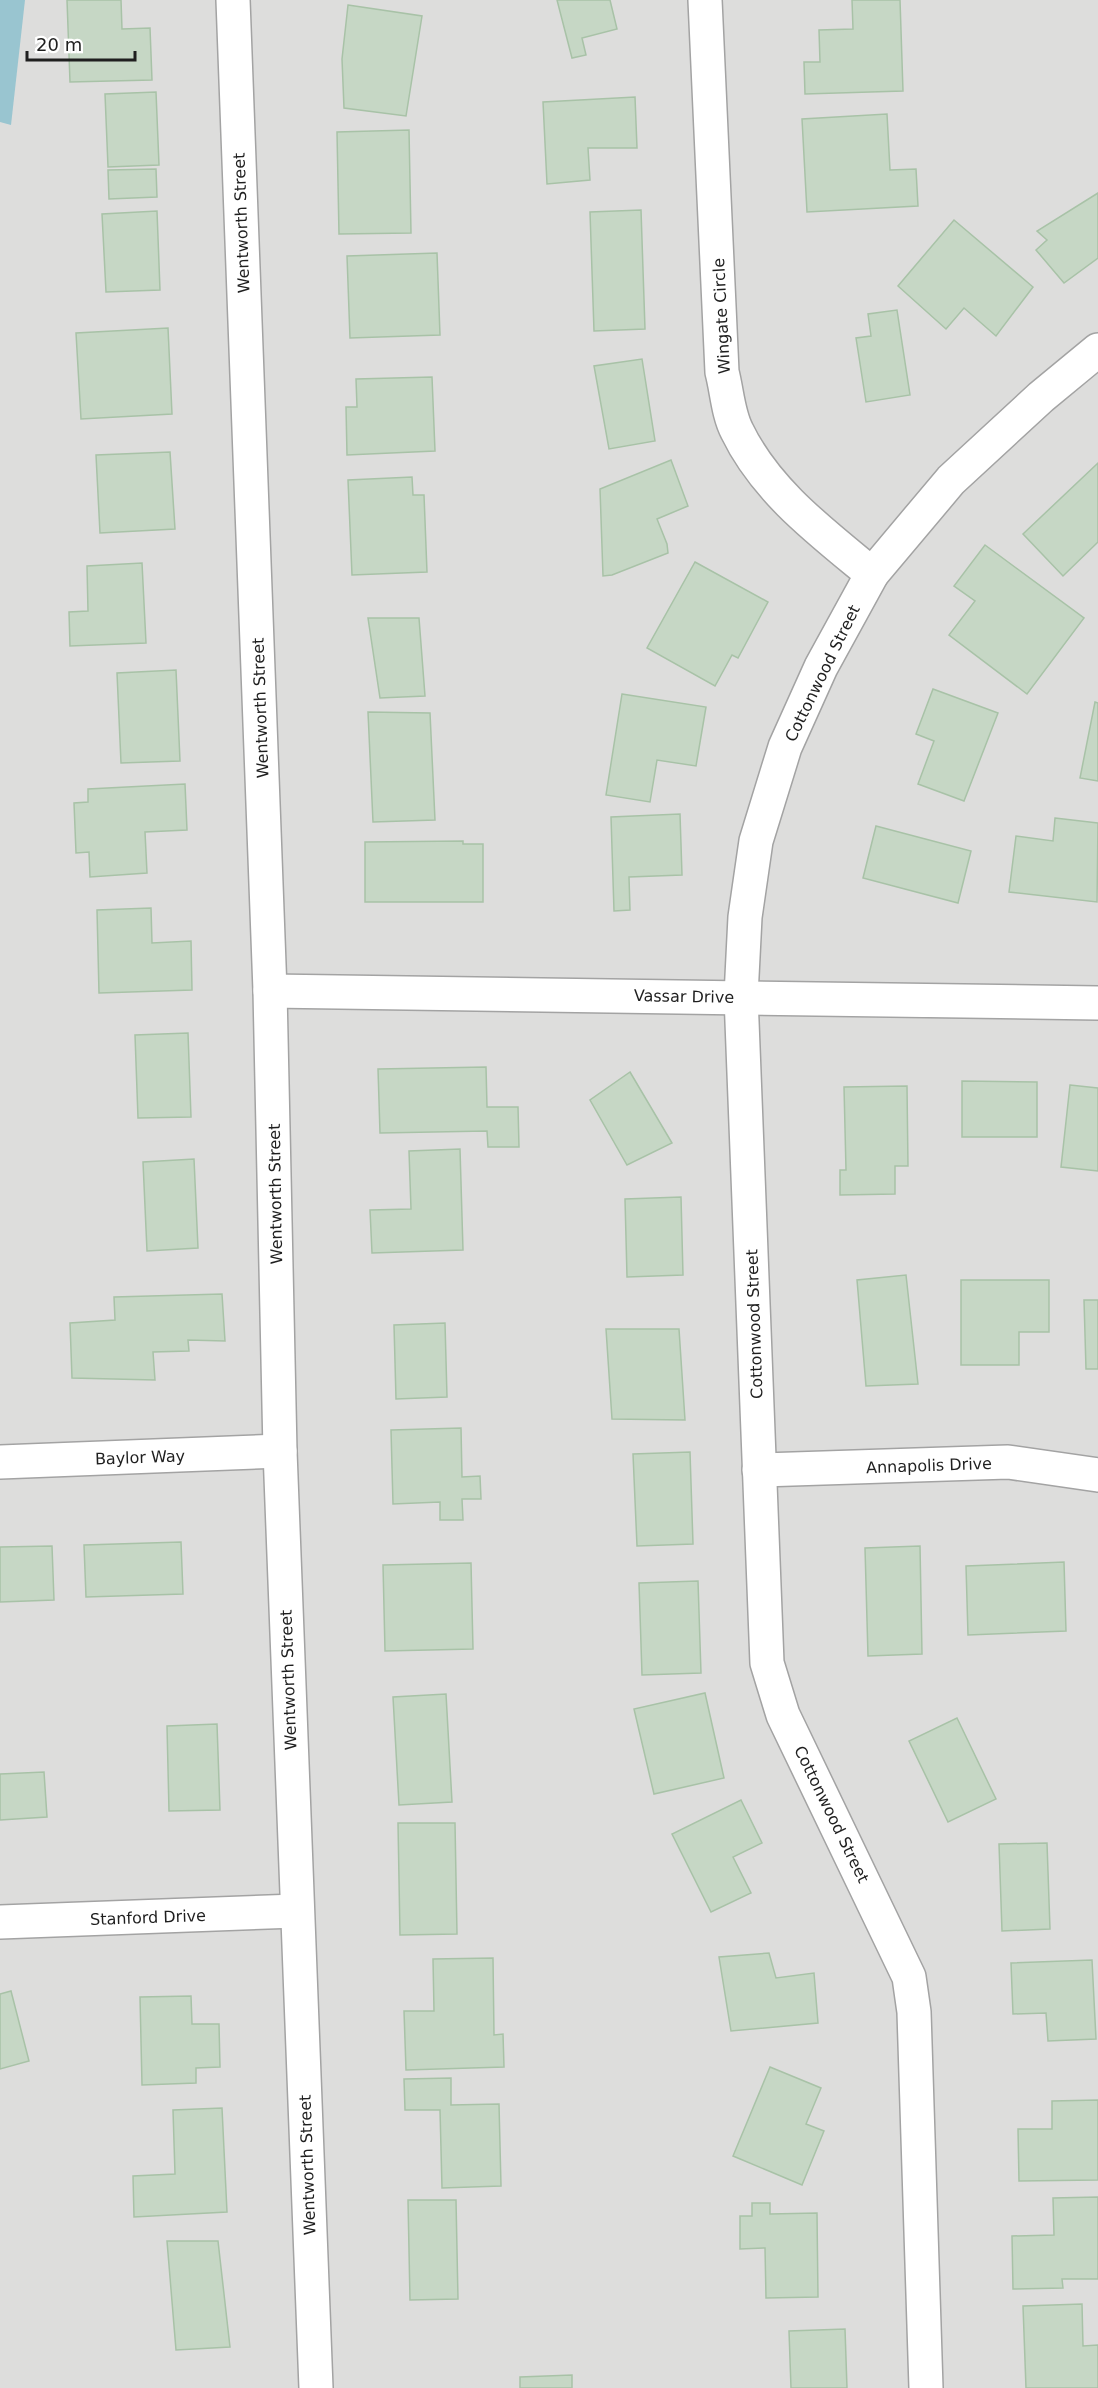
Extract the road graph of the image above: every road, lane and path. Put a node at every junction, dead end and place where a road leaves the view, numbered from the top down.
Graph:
1 (233, 0) edge
2 (705, 0) edge
3 (1098, 350) edge
4 (872, 574) junction
5 (270, 991) junction
6 (741, 996) junction
7 (1098, 1004) edge
8 (280, 1451) junction
9 (0, 1462) edge
10 (759, 1470) junction
11 (1098, 1475) edge
12 (296, 1911) junction
13 (0, 1922) edge
14 (316, 2388) edge
15 (926, 2388) edge

1 - 5 street, Wentworth Street
2 - 4 street, Wingate Circle
3 - 4 street, Cottonwood Street
4 - 6 street, Cottonwood Street
5 - 6 street, Vassar Drive
5 - 8 street, Wentworth Street
6 - 7 street, Vassar Drive
6 - 10 street, Cottonwood Street
8 - 9 street, Baylor Way
8 - 12 street, Wentworth Street
10 - 11 street, Annapolis Drive
10 - 15 street, Cottonwood Street
12 - 13 street, Stanford Drive
12 - 14 street, Wentworth Street

